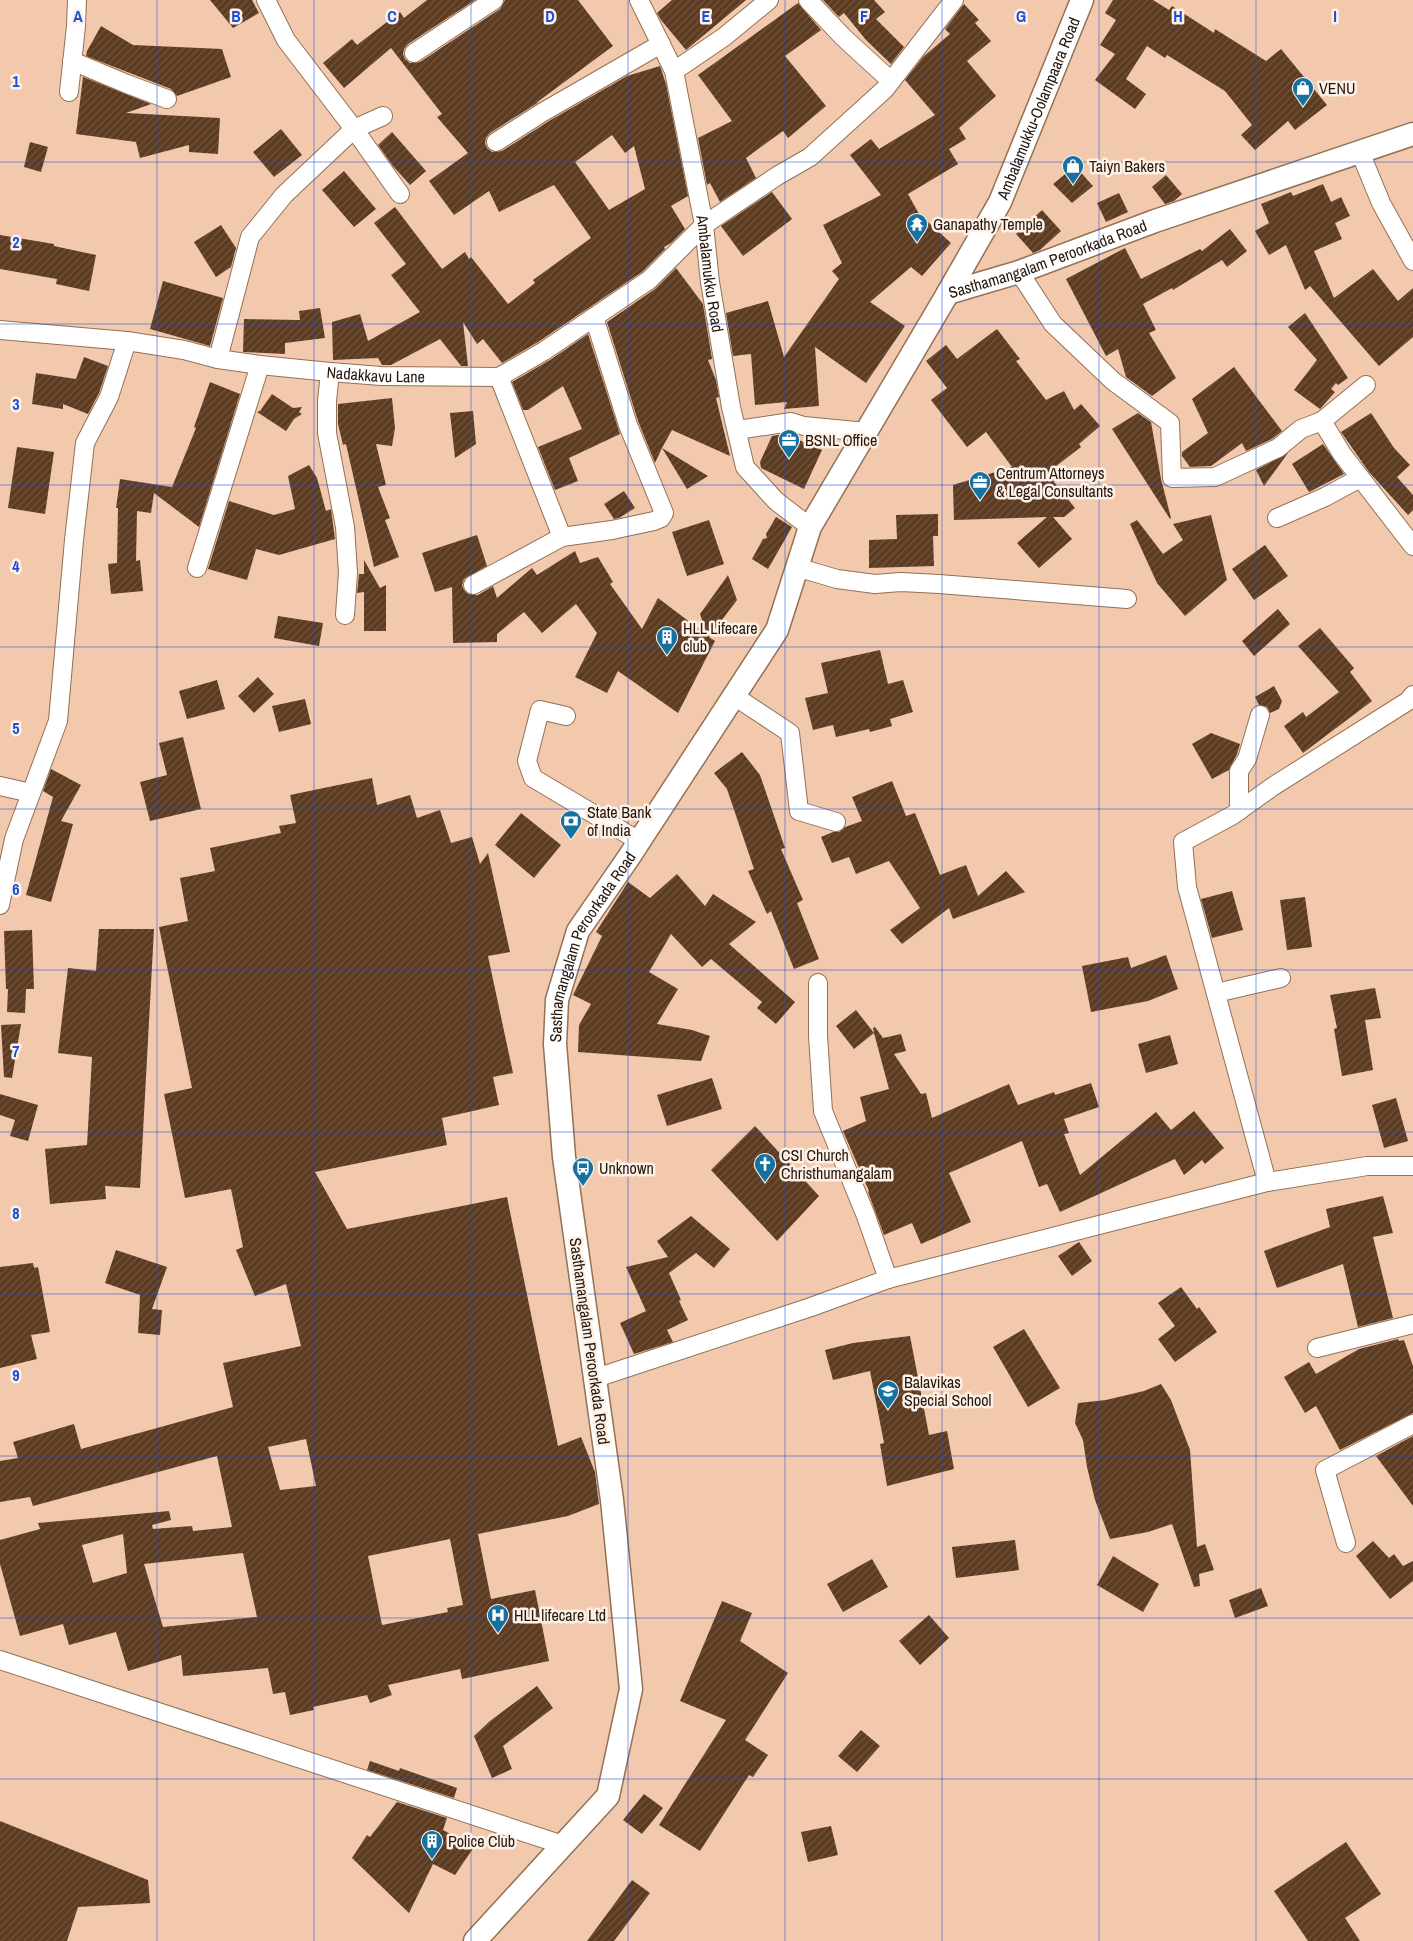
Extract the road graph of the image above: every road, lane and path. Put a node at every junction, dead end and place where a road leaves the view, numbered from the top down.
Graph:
1 (77, 0) edge
2 (266, 0) edge
3 (494, 0) edge
4 (639, 0) edge
5 (769, 0) edge
6 (808, 0) edge
7 (954, 0) edge
8 (1082, 0) edge
9 (661, 44) junction
10 (414, 53) dead end
11 (72, 61) junction
12 (674, 71) junction
13 (891, 81) junction
14 (69, 92) dead end
15 (167, 99) dead end
16 (383, 116) dead end
17 (354, 129) junction
18 (1413, 134) edge
19 (496, 142) dead end
20 (1360, 152) junction
21 (400, 194) dead end
22 (704, 225) junction
23 (1413, 261) edge
24 (1020, 272) junction
25 (948, 293) junction
26 (594, 318) junction
27 (0, 330) edge
28 (127, 341) junction
29 (218, 359) junction
30 (260, 365) junction
31 (330, 372) junction
32 (499, 377) junction
33 (1366, 385) dead end
34 (1322, 420) junction
35 (737, 430) junction
36 (866, 432) junction
37 (1360, 478) junction
38 (1277, 518) dead end
39 (810, 527) junction
40 (562, 537) junction
41 (1413, 546) edge
42 (796, 567) junction
43 (197, 568) dead end
44 (473, 585) dead end
45 (1128, 599) dead end
46 (345, 614) dead end
47 (1413, 694) edge
48 (734, 696) junction
49 (1260, 715) dead end
50 (566, 716) dead end
51 (0, 786) edge
52 (31, 793) junction
53 (1239, 811) junction
54 (836, 822) dead end
55 (639, 841) junction
56 (0, 905) edge
57 (1281, 978) dead end
58 (818, 983) dead end
59 (1216, 994) junction
60 (1413, 1166) edge
61 (1267, 1182) junction
62 (888, 1279) junction
63 (1413, 1324) edge
64 (1317, 1348) dead end
65 (596, 1378) junction
66 (1413, 1424) edge
67 (1346, 1543) dead end
68 (0, 1660) edge
69 (563, 1846) junction
70 (475, 1941) edge

1 - 11 street
2 - 17 street
3 - 10 street
4 - 9 street, Ambalamukku Road
5 - 12 street
6 - 13 street
7 - 13 street
8 - 25 street, Ambalamukku-Oolampaara Road
9 - 12 street, Ambalamukku Road
9 - 19 street
11 - 14 street
11 - 15 street
12 - 22 street, Ambalamukku Road
13 - 22 street
16 - 17 street
17 - 21 street
17 - 29 street
18 - 20 street, Sasthamangalam Peroorkada Road
20 - 23 street
20 - 24 street, Sasthamangalam Peroorkada Road
22 - 26 street
22 - 35 street, Ambalamukku Road
24 - 25 street, Sasthamangalam Peroorkada Road
24 - 34 street
25 - 36 street, Sasthamangalam Peroorkada Road
26 - 32 street
26 - 40 street
27 - 28 street, Nadakkavu Lane
28 - 29 street, Nadakkavu Lane
28 - 52 street
29 - 30 street, Nadakkavu Lane
30 - 31 street, Nadakkavu Lane
30 - 43 street
31 - 32 street, Nadakkavu Lane
31 - 46 street
32 - 40 street
33 - 34 street
34 - 37 street
35 - 36 street
35 - 39 street, Ambalamukku Road
36 - 39 street, Sasthamangalam Peroorkada Road
37 - 38 street
37 - 41 street
39 - 42 street, Sasthamangalam Peroorkada Road
40 - 44 street
42 - 45 street
42 - 48 street, Sasthamangalam Peroorkada Road
47 - 53 street
48 - 54 street
48 - 55 street, Sasthamangalam Peroorkada Road
49 - 53 street
50 - 55 street
51 - 52 street
52 - 56 street
53 - 59 street
55 - 65 street, Sasthamangalam Peroorkada Road
57 - 59 street
58 - 62 street
59 - 61 street
60 - 61 street
61 - 62 street
62 - 65 street
63 - 64 street
65 - 69 street, Sasthamangalam Peroorkada Road
66 - 67 street
68 - 69 street
69 - 70 street, Sasthamangalam Peroorkada Road

